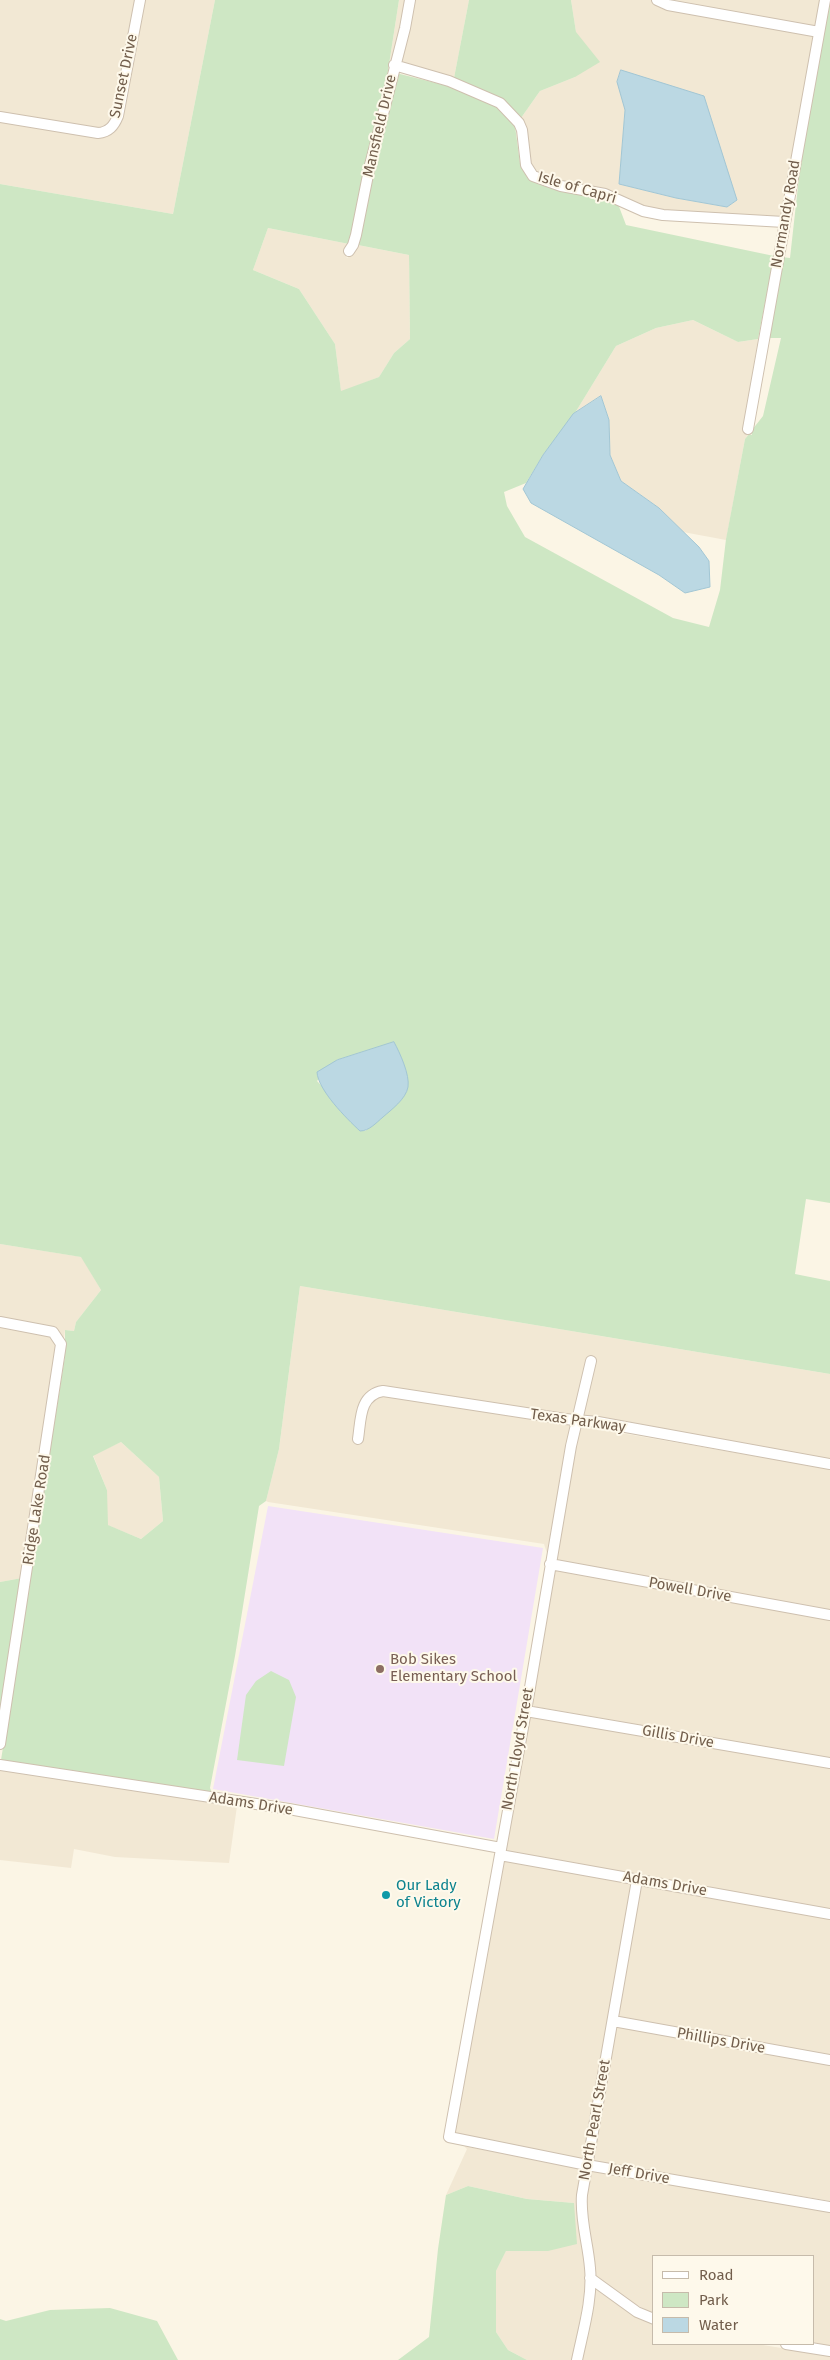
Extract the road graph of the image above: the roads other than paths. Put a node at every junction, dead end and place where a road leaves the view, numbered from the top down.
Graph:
1 (140, 0) edge
2 (410, 0) edge
3 (657, 0) edge
4 (825, 0) edge
5 (819, 32) junction
6 (394, 66) junction
7 (0, 117) edge
8 (784, 222) junction
9 (348, 251) dead end
10 (748, 429) dead end
11 (0, 1322) edge
12 (591, 1361) dead end
13 (577, 1421) junction
14 (358, 1439) dead end
15 (830, 1464) edge
16 (550, 1564) junction
17 (830, 1615) edge
18 (526, 1711) junction
19 (0, 1744) edge
20 (830, 1763) edge
21 (0, 1765) edge
22 (500, 1851) junction
23 (637, 1880) junction
24 (830, 1914) edge
25 (612, 2021) junction
26 (830, 2060) edge
27 (449, 2137) joint
28 (587, 2165) junction
29 (830, 2207) edge
30 (590, 2278) junction
31 (652, 2319) edge
32 (792, 2345) edge
33 (830, 2351) edge
34 (577, 2360) edge

1 - 7 street, Sunset Drive
2 - 6 street, Mansfield Drive
3 - 5 street
4 - 5 street, Normandy Road
5 - 8 street, Normandy Road
6 - 8 street, Isle of Capri
6 - 9 street, Mansfield Drive
8 - 10 street, Normandy Road
11 - 19 street, Ridge Lake Road
12 - 13 street, North Lloyd Street
13 - 14 street, Texas Parkway
13 - 15 street, Texas Parkway
13 - 16 street, North Lloyd Street
16 - 17 street, Powell Drive
16 - 18 street, North Lloyd Street
18 - 20 street, Gillis Drive
18 - 22 street, North Lloyd Street
21 - 22 street, Adams Drive
22 - 23 street, Adams Drive
22 - 27 street, North Lloyd Street
23 - 24 street, Adams Drive
23 - 25 street, North Pearl Street
25 - 26 street, Phillips Drive
25 - 28 street, North Pearl Street
27 - 28 street, Jeff Drive
28 - 29 street, Jeff Drive
28 - 30 street, North Pearl Street
30 - 31 street
30 - 34 street, North Pearl Street
32 - 33 street

